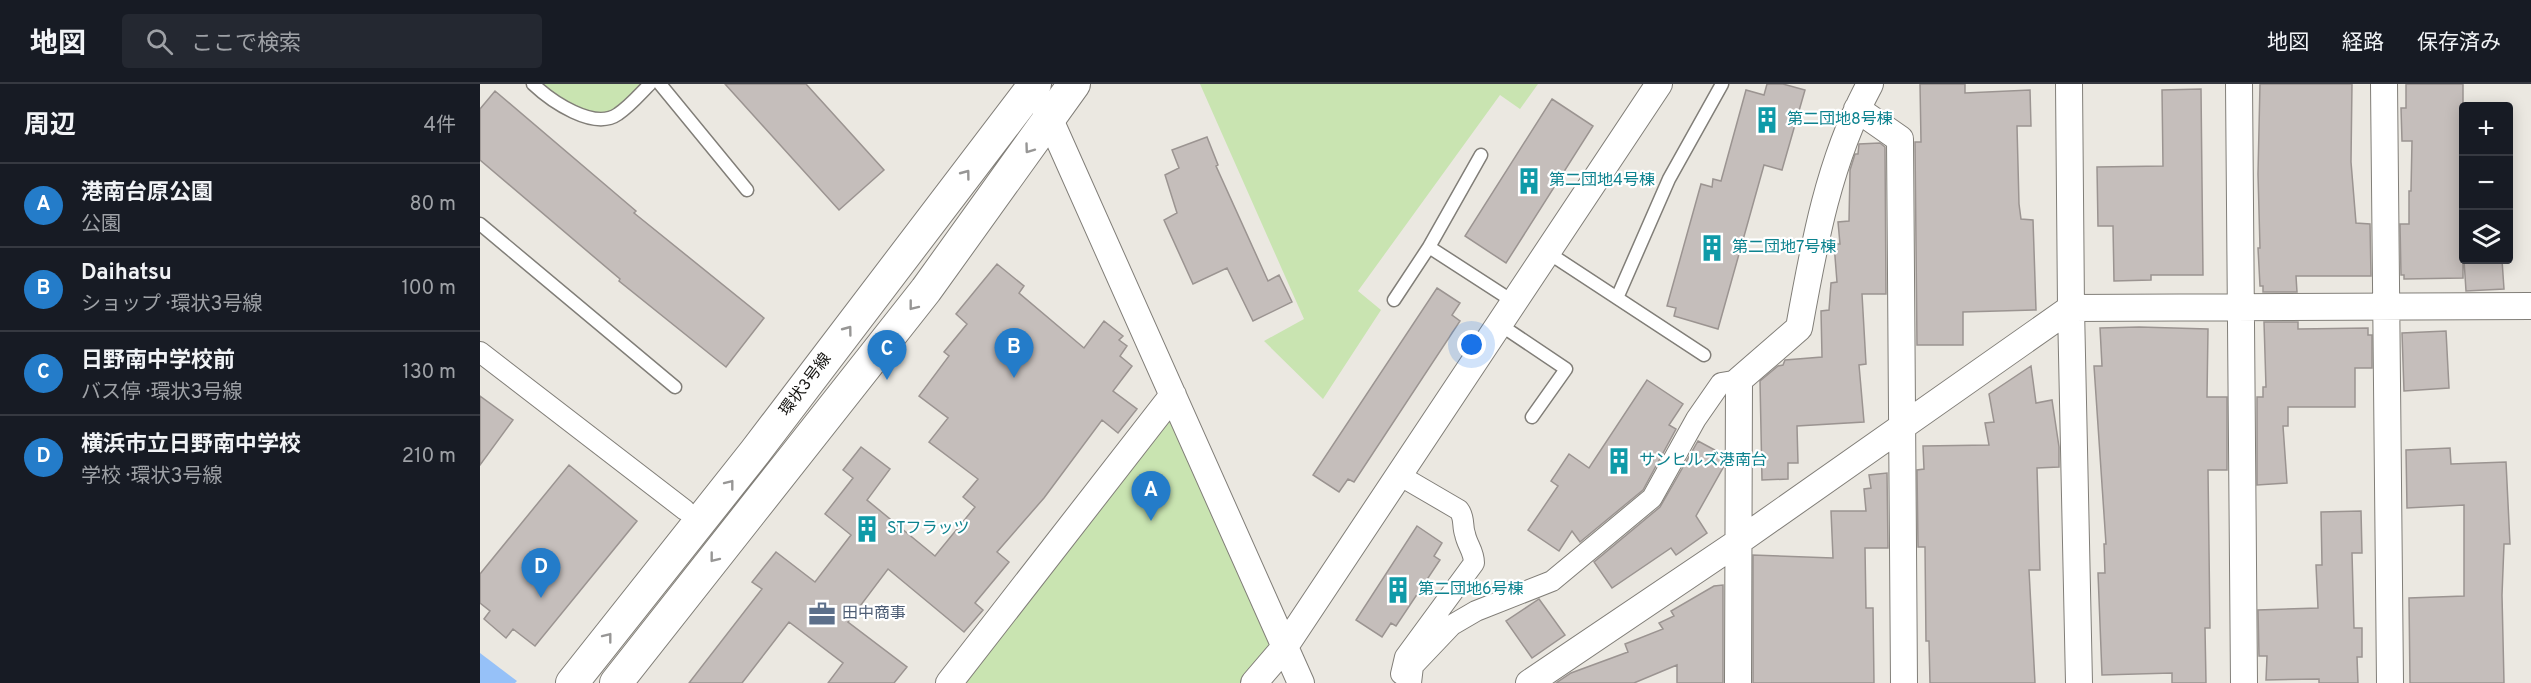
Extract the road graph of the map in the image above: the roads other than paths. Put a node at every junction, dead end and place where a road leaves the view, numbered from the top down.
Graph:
1 (533, 84) edge
2 (650, 84) edge
3 (660, 84) edge
4 (1034, 84) edge
5 (1074, 84) edge
6 (1659, 84) edge
7 (1722, 84) edge
8 (1870, 84) edge
9 (2069, 84) edge
10 (2239, 84) edge
11 (2384, 84) edge
12 (1857, 109) junction
13 (1050, 120) junction
14 (1481, 155) dead end
15 (747, 189) dead end
16 (480, 224) edge
17 (1430, 247) junction
18 (1546, 252) junction
19 (1617, 298) junction
20 (1394, 300) dead end
21 (1514, 302) junction
22 (2386, 305) junction
23 (2241, 306) junction
24 (2531, 306) edge
25 (2071, 308) junction
26 (1499, 324) junction
27 (480, 352) edge
28 (1704, 355) dead end
29 (1738, 380) junction
30 (675, 387) dead end
31 (1173, 395) junction
32 (1532, 417) dead end
33 (1903, 424) junction
34 (1399, 475) junction
35 (686, 510) dead end
36 (1738, 542) junction
37 (1284, 648) junction
38 (572, 683) edge
39 (616, 683) edge
40 (949, 683) edge
41 (1254, 683) edge
42 (1301, 683) edge
43 (1399, 683) edge
44 (1411, 683) edge
45 (1529, 683) edge
46 (1738, 683) edge
47 (1904, 683) edge
48 (2079, 683) edge
49 (2244, 683) edge
50 (2390, 683) edge

1 - 2 lane
3 - 15 lane
4 - 13 street
38 -> 4 street, 環状3号線
5 - 13 street
6 - 18 street
7 - 19 lane
8 - 12 street
9 - 25 street
10 - 23 street
11 - 22 street
12 - 29 street
12 - 33 street
13 - 31 street
13 -> 39 street
14 - 17 lane
16 - 30 lane
17 - 20 lane
17 - 21 lane
18 - 19 lane
18 - 21 street
19 - 28 lane
21 - 26 street
22 - 23 street
22 - 24 street
22 - 50 street
23 - 25 street
23 - 49 street
25 - 33 street
25 - 48 street
26 - 32 lane
26 - 34 street
27 - 35 street
29 - 36 street
29 - 44 street
31 - 37 street
31 - 40 street
33 - 36 street
33 - 47 street
34 - 37 street
34 - 43 street
36 - 45 street
36 - 46 street
37 - 41 street
37 - 42 street

